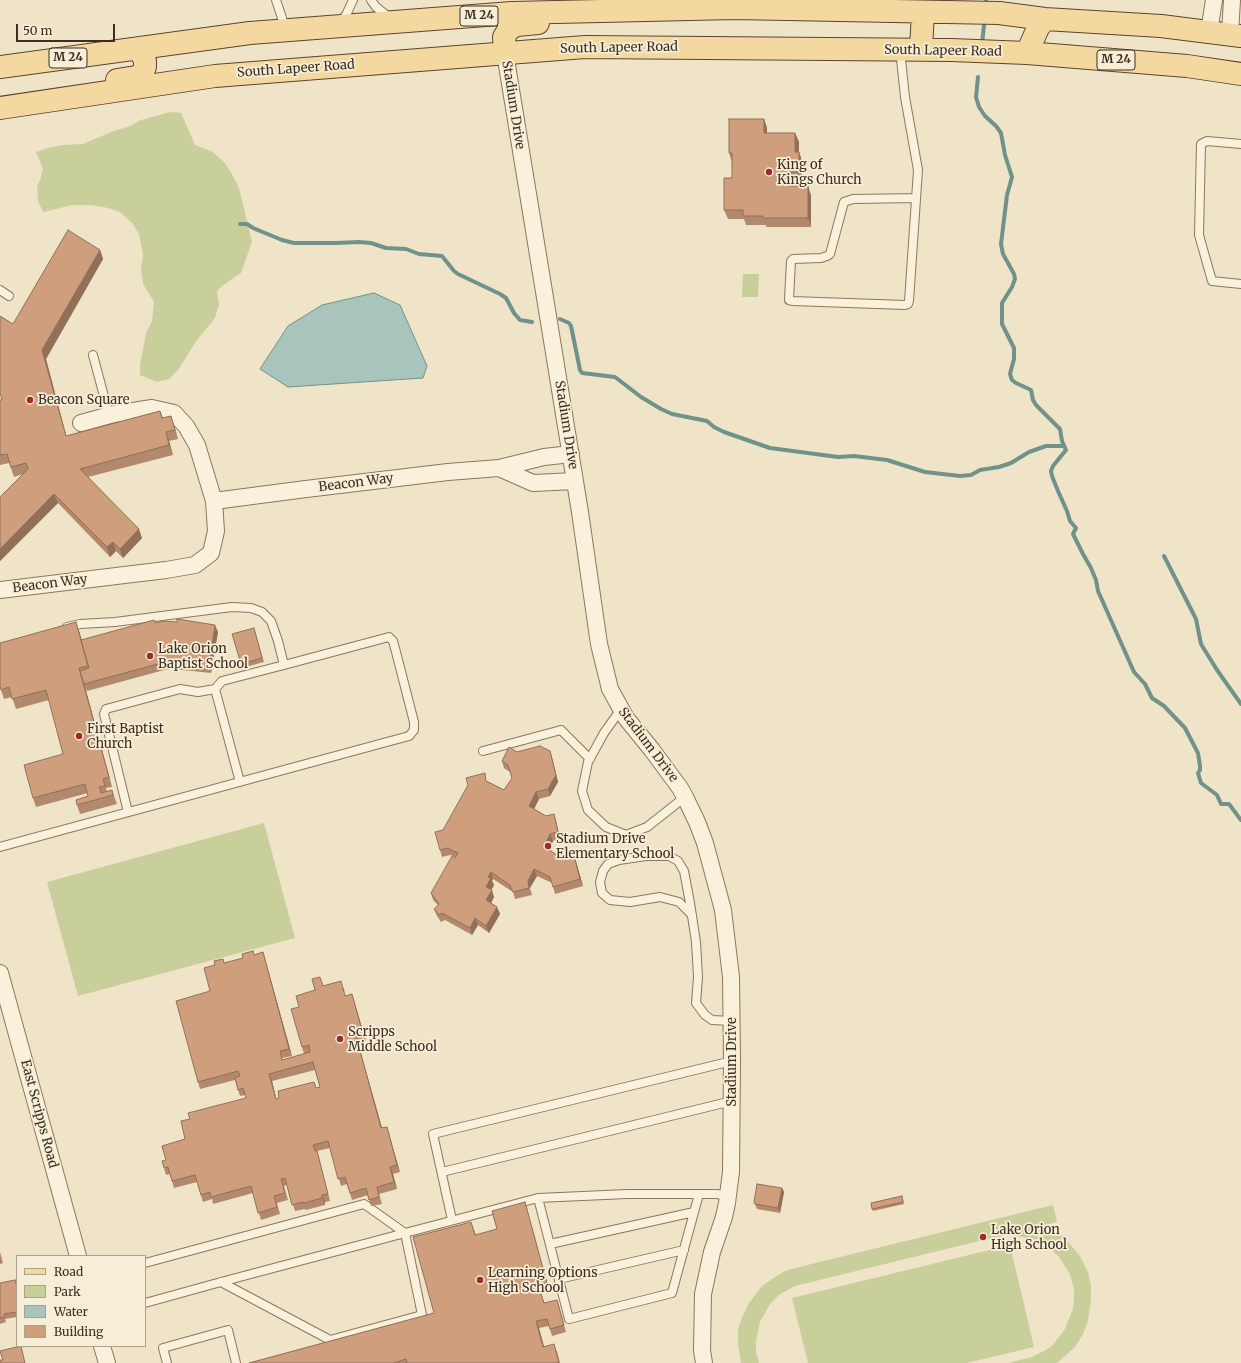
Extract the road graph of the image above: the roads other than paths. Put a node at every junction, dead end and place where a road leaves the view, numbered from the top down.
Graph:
1 (276, 0) edge
2 (353, 0) edge
3 (371, 0) edge
4 (1214, 0) edge
5 (1232, 0) edge
6 (814, 5) edge
7 (838, 5) edge
8 (652, 10) junction
9 (924, 12) junction
10 (1045, 19) junction
11 (395, 22) junction
12 (333, 27) junction
13 (287, 30) junction
14 (1209, 32) junction
15 (1235, 35) edge
16 (136, 49) junction
17 (910, 49) junction
18 (505, 53) junction
19 (1027, 53) junction
20 (0, 67) edge
21 (1241, 74) edge
22 (0, 100) edge
23 (0, 108) edge
24 (1241, 144) edge
25 (916, 198) junction
26 (1241, 284) edge
27 (0, 290) edge
28 (9, 296) dead end
29 (93, 355) dead end
30 (109, 415) junction
31 (81, 423) dead end
32 (571, 454) junction
33 (500, 468) junction
34 (575, 481) junction
35 (214, 501) junction
36 (0, 590) edge
37 (58, 629) edge
38 (284, 665) junction
39 (215, 689) junction
40 (621, 709) junction
41 (483, 751) dead end
42 (590, 759) junction
43 (240, 782) junction
44 (685, 797) junction
45 (128, 812) junction
46 (0, 847) edge
47 (692, 915) junction
48 (0, 973) edge
49 (732, 1021) junction
50 (732, 1061) junction
51 (732, 1102) junction
52 (442, 1172) junction
53 (699, 1194) junction
54 (728, 1196) junction
55 (538, 1198) junction
56 (694, 1212) junction
57 (452, 1220) junction
58 (405, 1233) junction
59 (550, 1244) junction
60 (684, 1250) junction
61 (78, 1255) edge
62 (146, 1263) edge
63 (559, 1279) junction
64 (221, 1282) junction
65 (146, 1303) edge
66 (102, 1347) edge
67 (107, 1363) edge
68 (167, 1363) edge
69 (236, 1363) edge
70 (704, 1363) edge

1 - 13 lane
2 - 12 lane
3 - 11 lane
4 - 14 street
5 - 15 street
6 - 7 main road, M 24
6 - 8 main road, M 24
7 - 9 main road, M 24
8 - 11 main road, M 24
8 - 18 main road
9 - 10 main road, M 24
9 - 17 main road
10 - 14 main road, M 24
10 - 19 main road
11 - 12 main road, M 24
12 - 13 main road, M 24
13 - 16 main road, M 24
14 - 15 main road, M 24
16 - 20 main road, M 24
16 - 22 main road
17 - 18 main road, South Lapeer Road / M 24
17 - 19 main road, South Lapeer Road / M 24
17 - 25 lane
18 - 23 main road, South Lapeer Road / M 24
18 - 32 street, Stadium Drive
19 - 21 main road, South Lapeer Road / M 24
24 - 26 lane
25 - 25 lane
27 - 28 lane
29 - 30 lane
30 - 31 street, Beacon Way
30 - 35 street, Beacon Way
32 - 33 street, Beacon Way
32 - 34 street, Stadium Drive
33 - 34 street, Beacon Way
33 - 35 street, Beacon Way
34 - 40 street, Stadium Drive
35 - 36 street, Beacon Way
37 - 38 lane
38 - 39 lane
38 - 43 lane
39 - 43 lane
39 - 45 lane
40 - 42 lane
40 - 44 street, Stadium Drive
41 - 42 lane
42 - 44 lane
43 - 45 lane
44 - 49 street, Stadium Drive
45 - 46 lane
47 - 47 lane
47 - 49 lane
48 - 61 street, East Scripps Road
49 - 50 street, Stadium Drive
50 - 51 street, Stadium Drive
50 - 52 lane
51 - 52 lane
51 - 54 street, Stadium Drive
52 - 57 lane
53 - 54 lane
53 - 55 lane
53 - 56 lane
54 - 70 street, Stadium Drive
55 - 57 lane
55 - 59 lane
56 - 59 lane
56 - 60 lane
57 - 58 lane
58 - 62 lane
58 - 64 lane
58 - 64 lane
59 - 63 lane
60 - 63 lane
60 - 63 lane
64 - 65 lane
66 - 67 street
68 - 69 lane

